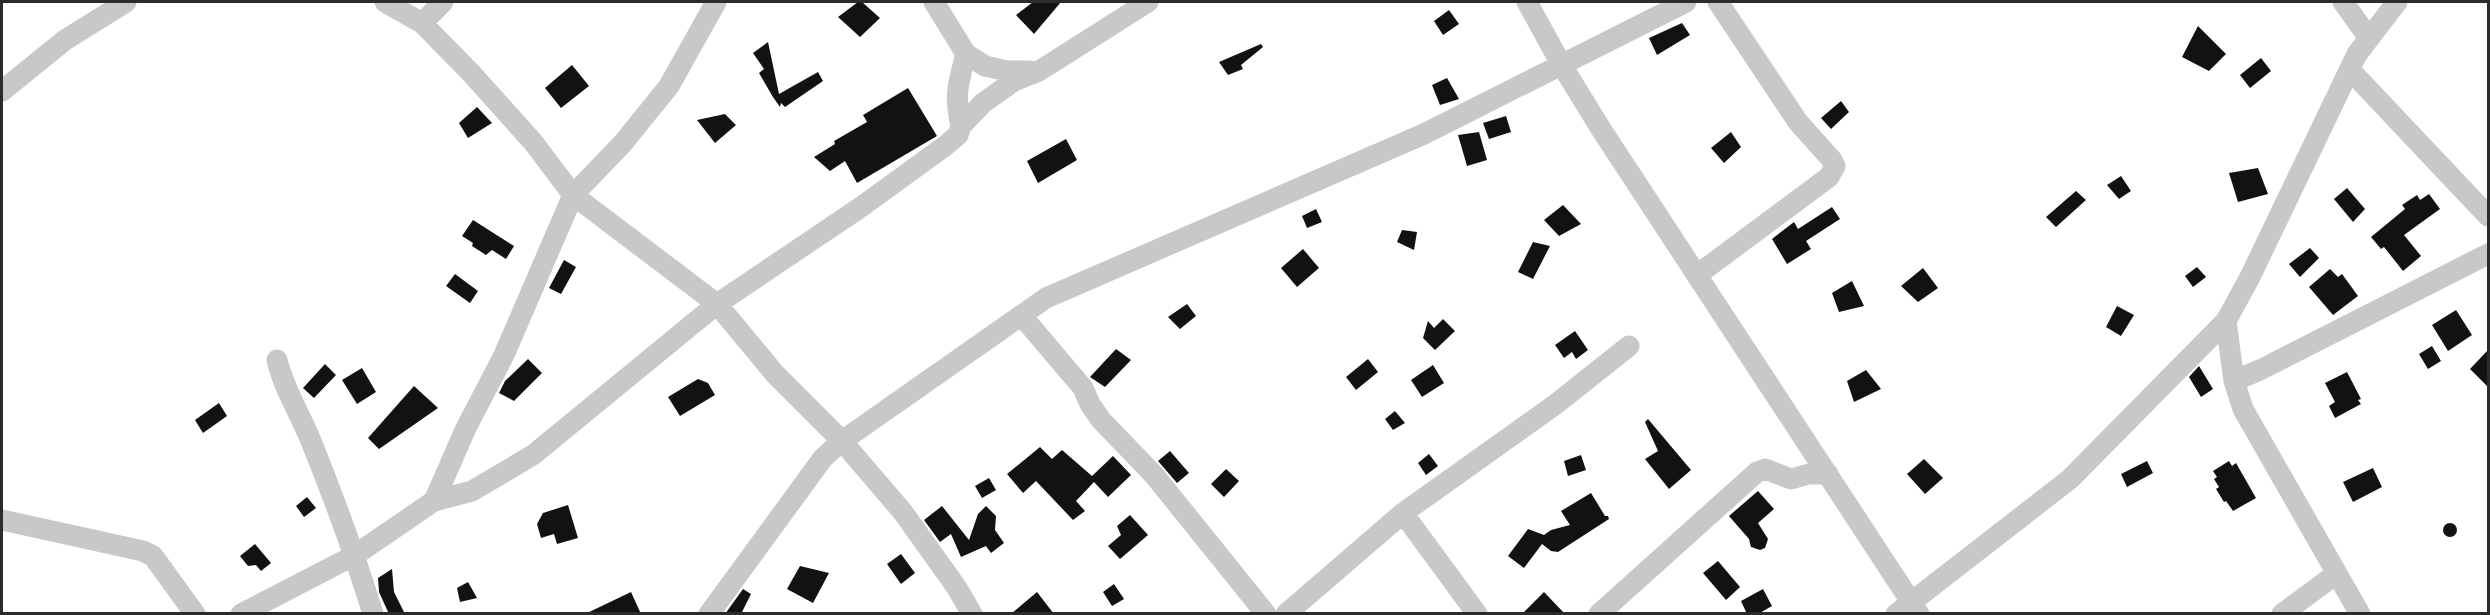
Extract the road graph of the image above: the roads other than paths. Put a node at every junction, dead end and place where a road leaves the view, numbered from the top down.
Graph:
1 (126, 2) edge
2 (385, 2) edge
3 (443, 2) edge
4 (716, 2) edge
5 (934, 2) edge
6 (1148, 2) edge
7 (1527, 2) edge
8 (1686, 2) edge
9 (1718, 2) edge
10 (2343, 2) edge
11 (2397, 2) edge
12 (422, 23) junction
13 (2369, 38) junction
14 (966, 54) junction
15 (1561, 64) junction
16 (2350, 70) junction
17 (1039, 71) junction
18 (2, 91) edge
19 (961, 126) junction
20 (573, 195) junction
21 (2488, 216) edge
22 (2488, 254) edge
23 (1697, 275) junction
24 (717, 304) junction
25 (1022, 316) junction
26 (2226, 321) junction
27 (1629, 346) dead end
28 (277, 360) dead end
29 (2234, 381) junction
30 (842, 441) junction
31 (1828, 474) junction
32 (434, 501) junction
33 (1402, 513) junction
34 (2, 520) edge
35 (355, 555) junction
36 (2336, 574) junction
37 (1908, 609) edge
38 (195, 614) edge
39 (241, 614) edge
40 (373, 614) edge
41 (709, 614) edge
42 (972, 614) edge
43 (1266, 614) edge
44 (1286, 614) edge
45 (1477, 614) edge
46 (1599, 614) edge
47 (2282, 614) edge
48 (2360, 614) edge

1 - 18 street
2 - 12 street
3 - 12 street
4 - 20 street
5 - 14 street
6 - 17 street
7 - 15 street
8 - 15 street
9 - 23 street
10 - 13 street
11 - 13 street
12 - 20 street
13 - 16 street
14 - 17 street
14 - 19 street
15 - 23 street
15 - 25 street
16 - 21 street
16 - 26 street
17 - 19 street
19 - 24 street
20 - 24 street
20 - 32 street
22 - 29 street
23 - 31 street
24 - 30 street
24 - 32 street
25 - 30 street
25 - 43 street
26 - 29 street
26 - 37 street
27 - 33 street
28 - 35 street
29 - 36 street
30 - 41 street
30 - 42 street
31 - 37 street
31 - 46 street
32 - 35 street
33 - 44 street
33 - 45 street
34 - 38 street
35 - 39 street
35 - 40 street
36 - 47 street
36 - 48 street

